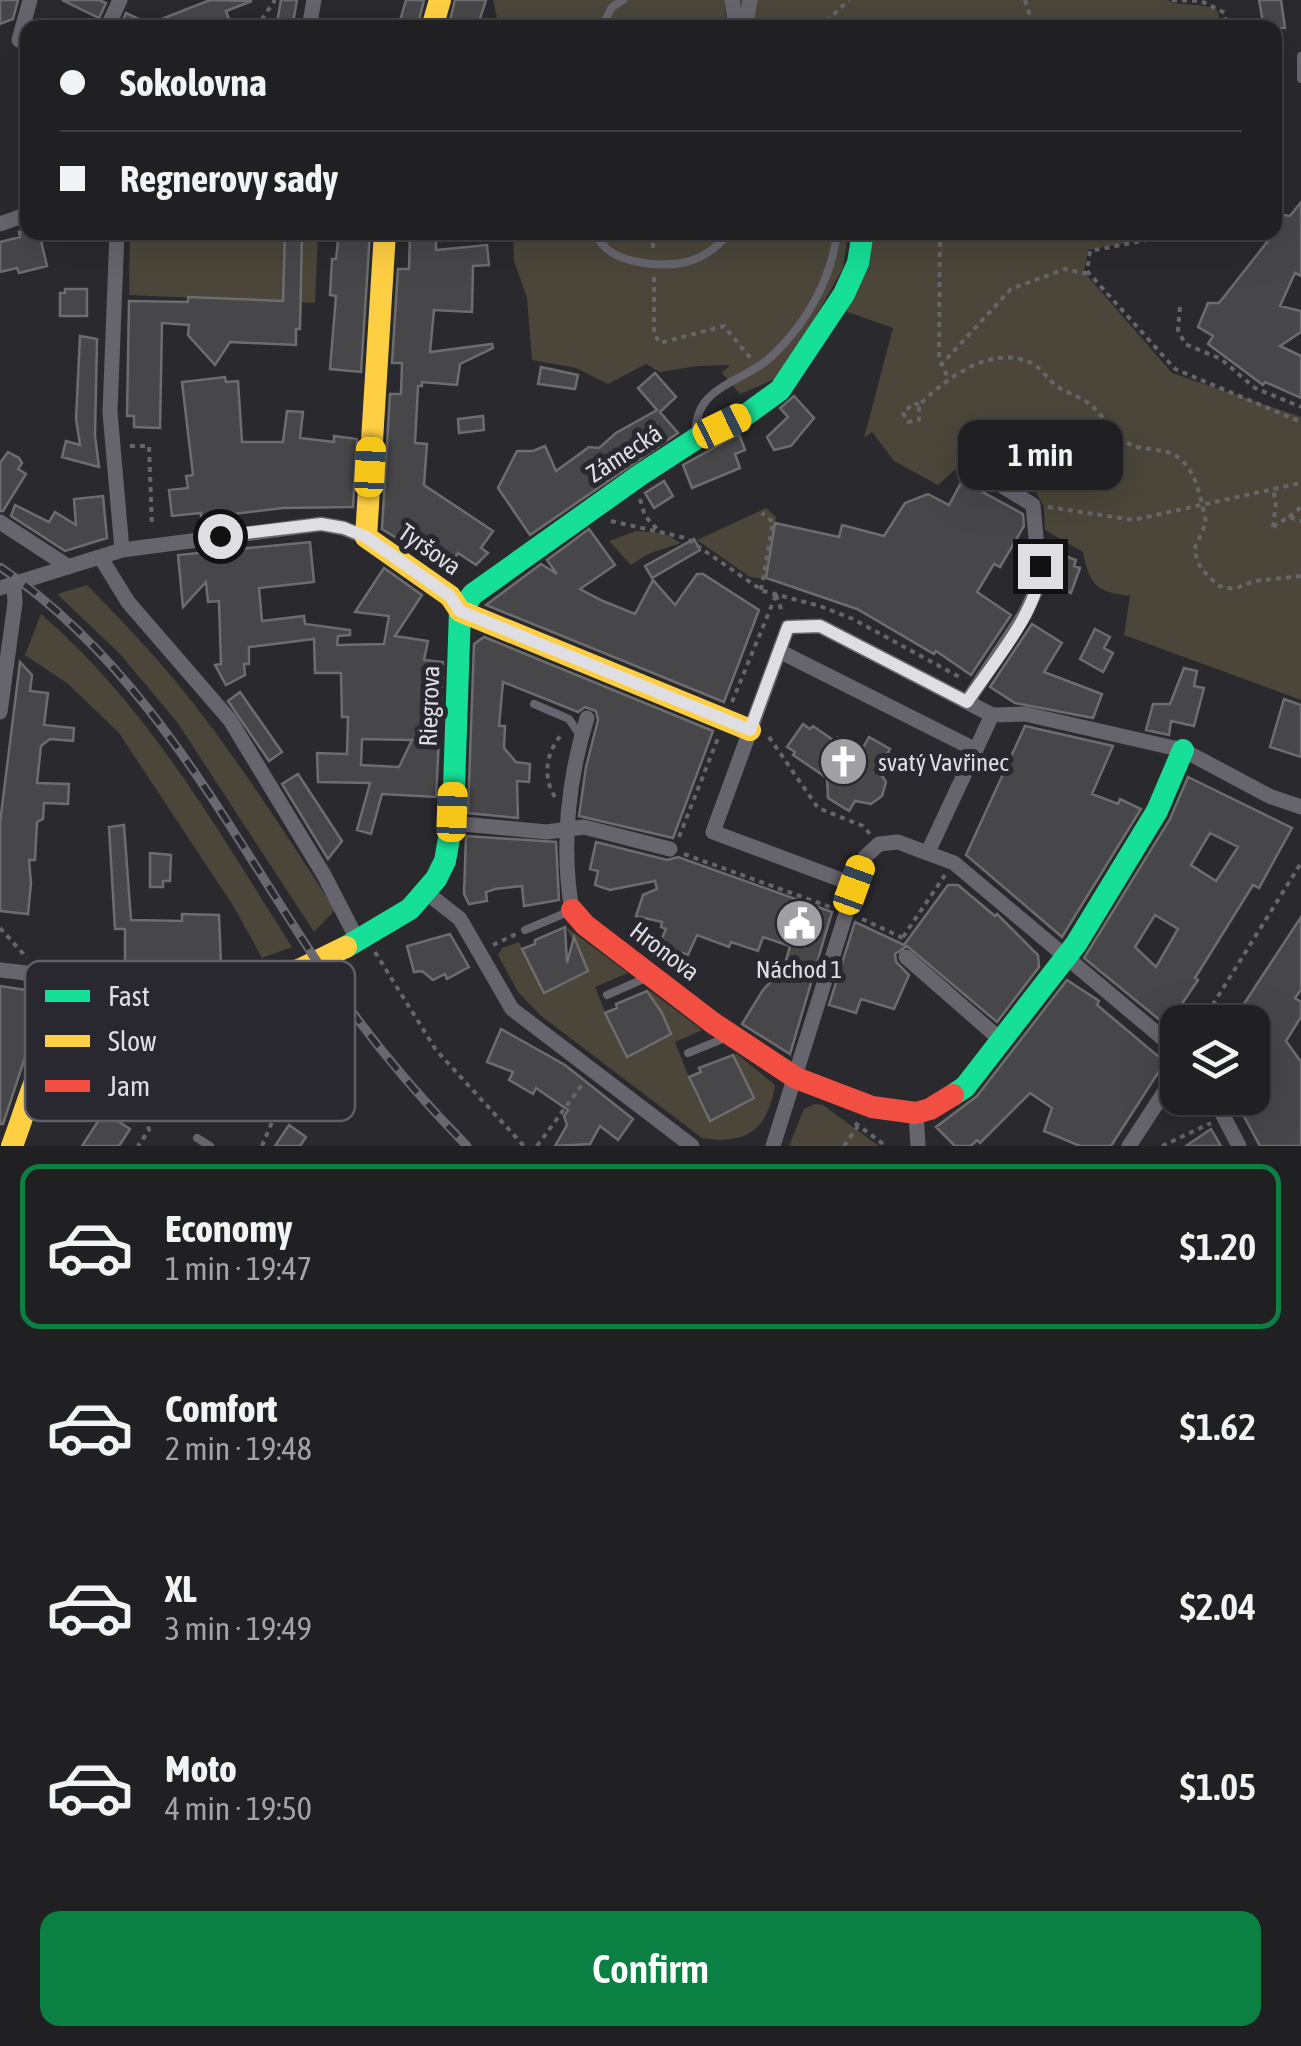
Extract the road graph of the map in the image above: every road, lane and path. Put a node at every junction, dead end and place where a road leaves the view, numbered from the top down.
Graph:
1 (623, 0) edge
2 (848, 0) edge
3 (1172, 0) edge
4 (605, 20) edge
5 (827, 20) edge
6 (1225, 20) edge
7 (1301, 56) edge
8 (1301, 79) edge
9 (117, 240) edge
10 (385, 240) edge
11 (600, 240) edge
12 (653, 240) edge
13 (724, 240) edge
14 (835, 240) edge
15 (862, 240) edge
16 (940, 240) edge
17 (1147, 240) edge
18 (654, 264) junction
19 (1088, 274) junction
20 (1180, 307) dead end
21 (940, 366) junction
22 (758, 368) junction
23 (948, 378) junction
24 (919, 405) dead end
25 (1301, 407) edge
26 (1301, 422) edge
27 (697, 438) junction
28 (112, 447) junction
29 (976, 470) dead end
30 (640, 475) junction
31 (1301, 484) edge
32 (1273, 490) junction
33 (1033, 504) junction
34 (1202, 505) junction
35 (1301, 507) edge
36 (762, 513) dead end
37 (1289, 517) junction
38 (609, 520) dead end
39 (0, 522) edge
40 (1301, 522) edge
41 (152, 527) dead end
42 (657, 529) junction
43 (366, 537) junction
44 (122, 550) junction
45 (100, 558) junction
46 (70, 567) junction
47 (1301, 576) edge
48 (7, 587) edge
49 (761, 590) junction
50 (776, 595) junction
51 (460, 611) junction
52 (779, 651) junction
53 (977, 687) junction
54 (967, 702) junction
55 (534, 704) dead end
56 (0, 712) edge
57 (992, 715) junction
58 (722, 719) junction
59 (580, 720) junction
60 (750, 730) junction
61 (976, 750) junction
62 (1183, 750) junction
63 (1301, 808) edge
64 (568, 820) junction
65 (452, 824) junction
66 (879, 844) junction
67 (670, 848) dead end
68 (928, 852) junction
69 (954, 863) junction
70 (1301, 863) edge
71 (854, 885) junction
72 (426, 893) junction
73 (572, 910) junction
74 (847, 915) junction
75 (0, 928) edge
76 (525, 930) joint
77 (902, 938) junction
78 (361, 939) junction
79 (490, 946) dead end
80 (906, 957) joint
81 (1063, 958) junction
82 (30, 961) edge
83 (322, 961) edge
84 (0, 970) edge
85 (25, 973) edge
86 (651, 976) junction
87 (607, 995) dead end
88 (1213, 1005) edge
89 (732, 1035) junction
90 (1160, 1036) edge
91 (1002, 1041) junction
92 (688, 1054) dead end
93 (796, 1078) junction
94 (584, 1082) dead end
95 (1160, 1099) edge
96 (916, 1112) junction
97 (25, 1114) edge
98 (1224, 1117) joint
99 (147, 1121) edge
100 (272, 1121) edge
101 (858, 1126) dead end
102 (198, 1138) dead end
103 (12, 1146) edge
104 (138, 1146) edge
105 (210, 1146) edge
106 (262, 1146) edge
107 (524, 1146) edge
108 (537, 1146) edge
109 (692, 1146) edge
110 (773, 1146) edge
111 (844, 1146) edge
112 (918, 1146) edge
113 (1129, 1146) edge
114 (1162, 1146) edge
115 (1239, 1146) edge

1 - 4 lane
2 - 5 path
3 - 6 path
7 - 8 lane
9 - 28 street
10 - 43 street
11 - 18 lane
12 - 18 path
13 - 18 lane
14 - 22 lane
15 - 27 street, Zámecká
16 - 21 path
17 - 19 path
18 - 22 path
19 - 21 path
19 - 26 path
20 - 25 path
21 - 23 path
22 - 27 lane
23 - 24 path
23 - 34 path
27 - 30 street, Zámecká
28 - 41 path
28 - 44 street
29 - 33 street
30 - 42 path
30 - 51 street, Zámecká
31 - 32 path
32 - 34 path
32 - 37 path
33 - 34 path
33 - 53 street
34 - 47 path
35 - 37 path
36 - 49 path
37 - 40 path
38 - 42 path
39 - 46 street
42 - 49 path
43 - 44 street, Tyršova
43 - 51 street, Tyršova
44 - 45 street, Tyršova
45 - 46 street, Tyršova
45 - 78 street
46 - 48 street, Tyršova
48 - 56 street
49 - 50 path
50 - 53 path
50 - 58 path
51 - 58 street, Tyršova
51 - 65 street, Riegrova
52 - 54 street
52 - 60 street
52 - 61 street
53 - 54 street
54 - 57 street
55 - 59 lane
57 - 61 street
57 - 62 street
58 - 60 street, Tyršova
58 - 74 path
59 - 64 street
59 - 64 path
60 - 66 path
60 - 71 street
61 - 68 street
62 - 63 street
62 - 81 street
64 - 65 street
64 - 67 street
64 - 73 street
65 - 72 street, Riegrova
66 - 68 street
66 - 71 street
68 - 69 street
69 - 77 path
69 - 81 street
70 - 88 path
71 - 74 street
72 - 78 street, Riegrova
72 - 109 street
73 - 76 lane
73 - 86 street, Hronova
74 - 77 path
74 - 93 street
75 - 82 path
76 - 79 path
77 - 80 path
78 - 83 street, Riegrova
78 - 107 path
80 - 91 street
81 - 90 street
81 - 91 street
84 - 85 street
86 - 87 lane
86 - 89 street, Hronova
89 - 92 lane
89 - 93 street, Hronova
91 - 96 street
93 - 96 street, Hronova
93 - 110 street
94 - 108 path
95 - 113 street
96 - 112 street
97 - 103 street
98 - 114 path
98 - 115 street
99 - 104 path
100 - 106 path
101 - 111 path
102 - 105 lane

